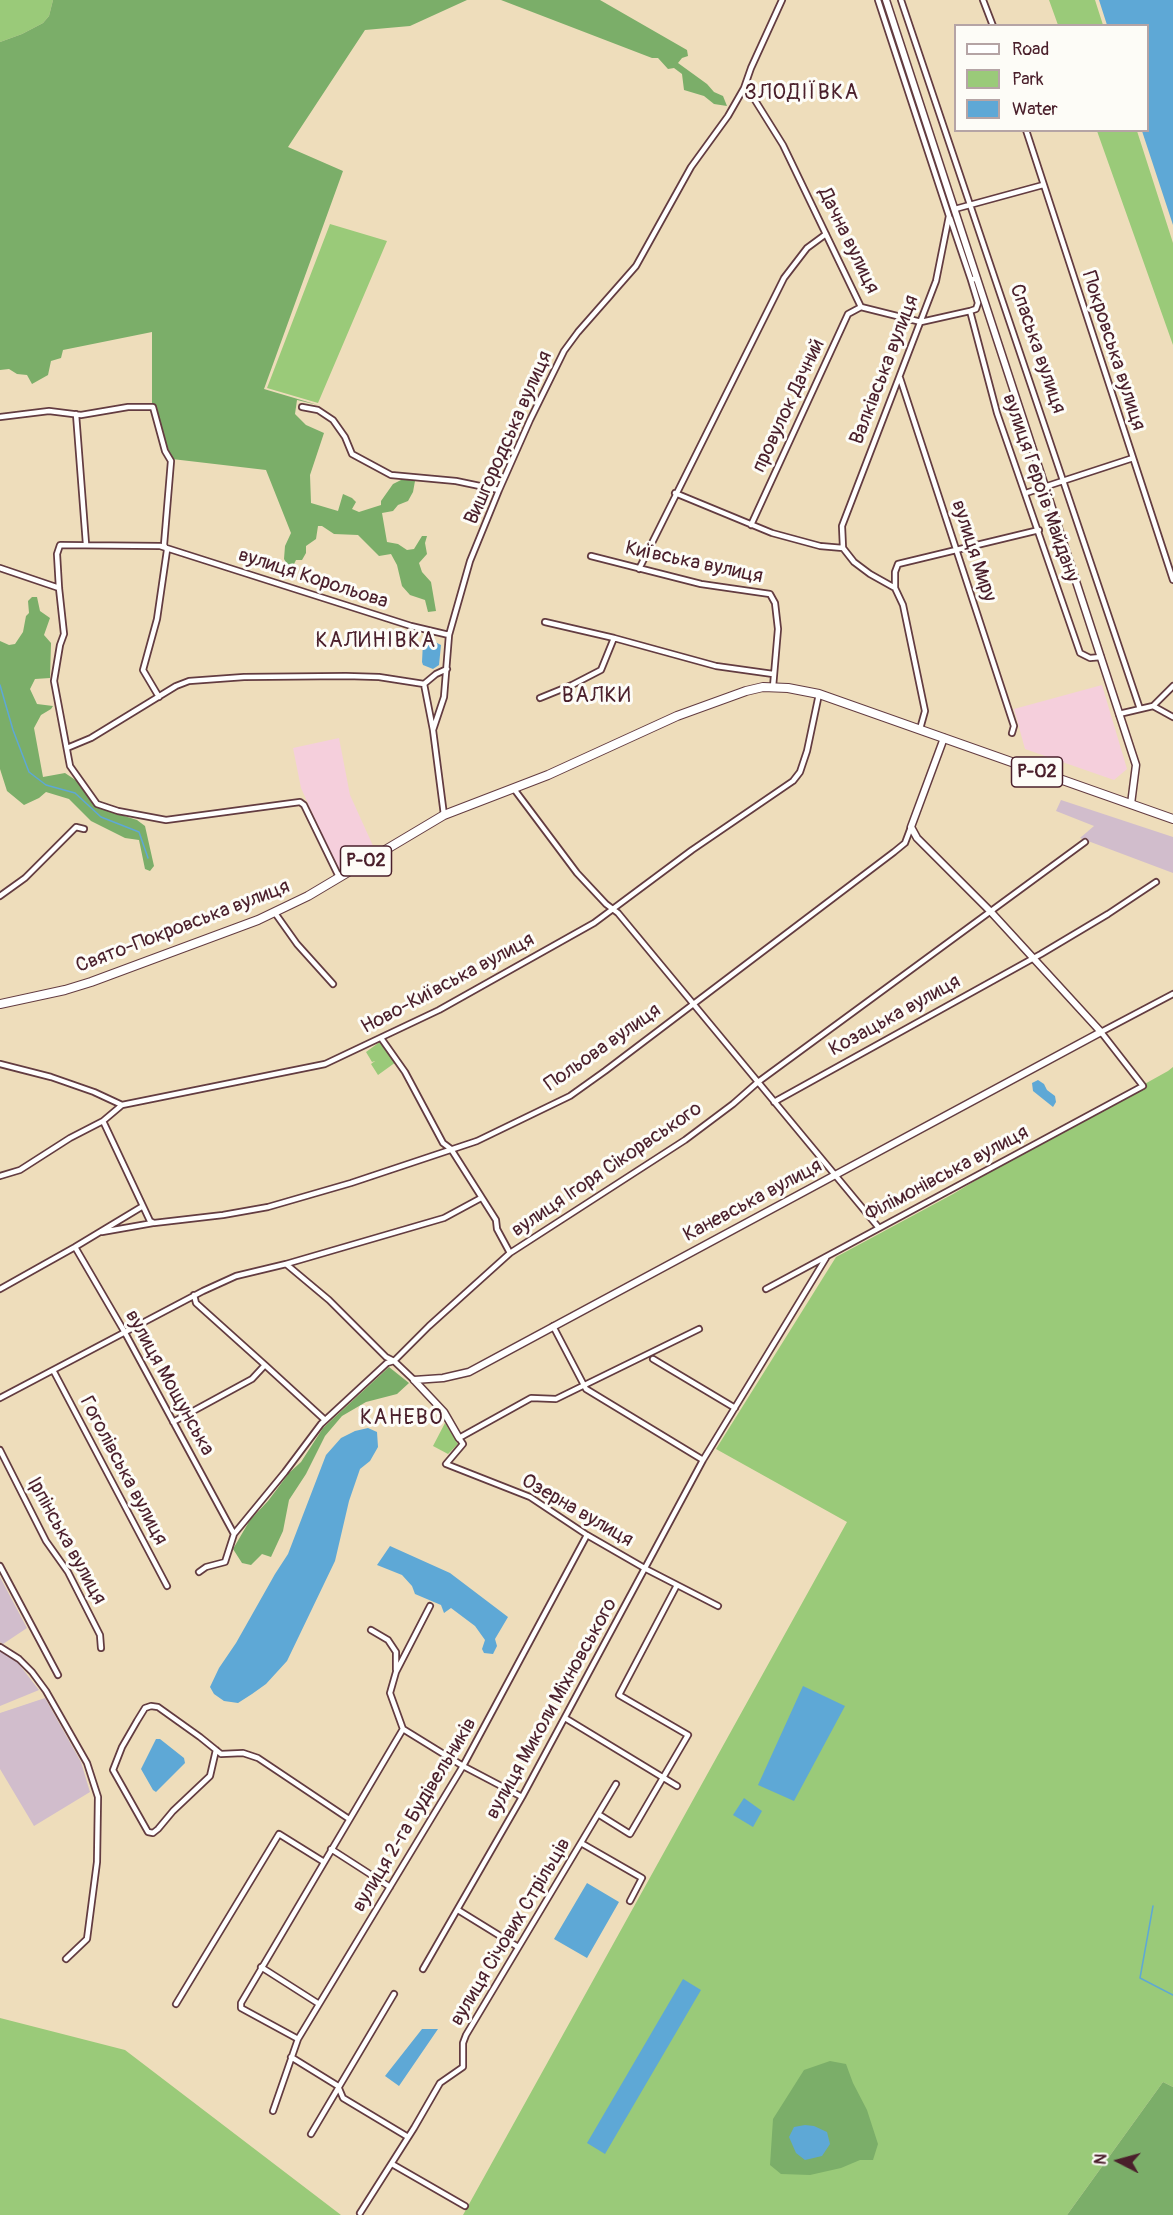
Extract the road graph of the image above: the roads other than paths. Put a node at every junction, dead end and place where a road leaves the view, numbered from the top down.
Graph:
1 (782, 0) edge
2 (878, 0) edge
3 (886, 0) edge
4 (901, 0) edge
5 (983, 0) edge
6 (992, 24) edge
7 (744, 88) junction
8 (915, 99) junction
9 (1027, 132) edge
10 (1043, 185) junction
11 (971, 205) junction
12 (955, 209) junction
13 (949, 216) junction
14 (826, 234) junction
15 (974, 279) junction
16 (861, 307) junction
17 (970, 311) junction
18 (921, 322) junction
19 (900, 378) junction
20 (302, 407) dead end
21 (76, 414) junction
22 (0, 417) edge
23 (1133, 458) junction
24 (1064, 479) junction
25 (1044, 486) junction
26 (499, 490) junction
27 (675, 493) junction
28 (1026, 493) junction
29 (751, 525) junction
30 (1039, 530) junction
31 (86, 544) junction
32 (843, 548) junction
33 (167, 550) junction
34 (957, 551) junction
35 (591, 556) dead end
36 (0, 568) edge
37 (639, 569) junction
38 (1173, 580) edge
39 (58, 588) junction
40 (895, 588) junction
41 (545, 622) dead end
42 (450, 635) junction
43 (614, 638) junction
44 (1101, 657) junction
45 (447, 669) junction
46 (773, 674) junction
47 (424, 684) junction
48 (1173, 686) edge
49 (773, 687) junction
50 (819, 694) junction
51 (159, 697) junction
52 (540, 698) dead end
53 (1153, 706) junction
54 (1140, 709) junction
55 (1119, 714) junction
56 (1173, 717) edge
57 (920, 729) junction
58 (433, 730) junction
59 (1012, 733) dead end
60 (944, 738) junction
61 (67, 748) junction
62 (514, 789) junction
63 (1131, 804) junction
64 (444, 815) junction
65 (1173, 819) edge
66 (911, 827) junction
67 (84, 829) dead end
68 (1085, 842) dead end
69 (339, 877) junction
70 (1156, 882) dead end
71 (0, 896) edge
72 (614, 910) junction
73 (990, 912) junction
74 (275, 913) junction
75 (1032, 958) junction
76 (333, 984) dead end
77 (1173, 994) edge
78 (0, 1004) edge
79 (692, 1004) junction
80 (1101, 1032) junction
81 (381, 1038) junction
82 (0, 1064) edge
83 (758, 1082) junction
84 (774, 1102) junction
85 (122, 1105) junction
86 (103, 1121) junction
87 (451, 1149) junction
88 (128, 1154) dead end
89 (121, 1157) junction
90 (837, 1175) junction
91 (0, 1176) edge
92 (481, 1198) junction
93 (143, 1206) junction
94 (154, 1223) junction
95 (879, 1228) junction
96 (99, 1232) junction
97 (75, 1247) junction
98 (510, 1253) junction
99 (826, 1258) junction
100 (286, 1264) junction
101 (0, 1289) edge
102 (766, 1289) dead end
103 (195, 1295) junction
104 (553, 1326) junction
105 (699, 1329) dead end
106 (124, 1331) junction
107 (653, 1359) dead end
108 (394, 1361) junction
109 (265, 1365) junction
110 (53, 1370) junction
111 (414, 1380) junction
112 (584, 1385) junction
113 (0, 1398) edge
114 (735, 1408) junction
115 (325, 1420) junction
116 (173, 1422) junction
117 (459, 1438) junction
118 (0, 1450) edge
119 (703, 1460) junction
120 (234, 1534) junction
121 (587, 1535) junction
122 (0, 1566) edge
123 (646, 1569) junction
124 (199, 1572) dead end
125 (677, 1585) junction
126 (167, 1586) dead end
127 (430, 1606) dead end
128 (718, 1606) dead end
129 (371, 1630) dead end
130 (0, 1647) edge
131 (101, 1648) dead end
132 (396, 1672) junction
133 (58, 1675) dead end
134 (564, 1718) junction
135 (403, 1729) junction
136 (219, 1752) junction
137 (463, 1766) junction
138 (663, 1778) junction
139 (616, 1784) dead end
140 (677, 1786) dead end
141 (522, 1797) junction
142 (598, 1814) junction
143 (350, 1819) junction
144 (581, 1843) junction
145 (331, 1849) junction
146 (324, 1862) junction
147 (390, 1887) junction
148 (630, 1901) dead end
149 (458, 1910) junction
150 (518, 1947) junction
151 (66, 1959) dead end
152 (261, 1967) junction
153 (423, 1969) dead end
154 (394, 1994) dead end
155 (176, 2004) dead end
156 (319, 2004) junction
157 (298, 2039) junction
158 (291, 2057) junction
159 (338, 2086) junction
160 (273, 2111) dead end
161 (310, 2134) dead end
162 (408, 2138) junction
163 (392, 2164) junction
164 (465, 2206) dead end
165 (360, 2214) edge

1 - 7 street, Вишгородська вулиця
2 - 8 street, Валківська вулиця
3 - 8 street, Спаська вулиця
4 - 11 street, Спаська вулиця
5 - 6 street
7 - 14 street, Дачна вулиця
7 - 26 street, Вишгородська вулиця
8 - 12 street, Спаська вулиця
8 - 13 street, Валківська вулиця
9 - 10 street, Покровська вулиця
10 - 11 street
10 - 23 street, Покровська вулиця
11 - 12 street
11 - 24 street, Спаська вулиця
12 - 15 street, Спаська вулиця
13 - 15 street
13 - 18 street, Валківська вулиця
14 - 16 street, Дачна вулиця
14 - 27 street
15 - 17 street
15 - 25 street, Спаська вулиця
16 - 18 street, Дачна вулиця
16 - 29 street, провулок Дачний
17 - 18 street, Дачна вулиця
17 - 28 street, вулиця Героїв Майдану
18 - 19 street, Валківська вулиця
19 - 32 street, Валківська вулиця
19 - 34 street, вулиця Миру
20 - 26 street
21 - 22 street
21 - 31 street
21 - 33 street
23 - 24 street
23 - 38 street, Покровська вулиця
24 - 25 street
24 - 54 street, Спаська вулиця
25 - 28 street
25 - 44 street, Спаська вулиця
26 - 42 street, Вишгородська вулиця
27 - 29 street
27 - 37 street
28 - 30 street, вулиця Героїв Майдану
29 - 32 street
30 - 34 street
30 - 44 street, вулиця Героїв Майдану
31 - 33 street, вулиця Корольова
31 - 39 street, вулиця Корольова
32 - 40 street
33 - 42 street, вулиця Корольова
33 - 51 street
34 - 40 street
34 - 59 street, вулиця Миру
35 - 37 street, Київська вулиця
36 - 39 street
37 - 46 street, Київська вулиця
39 - 61 street
40 - 57 street
41 - 43 street
42 - 45 street, Вишгородська вулиця
43 - 46 street
43 - 52 street
44 - 55 street, Спаська вулиця
45 - 47 street
45 - 58 street, Вишгородська вулиця
46 - 49 street, Київська вулиця
47 - 51 street
47 - 58 street, Вишгородська вулиця
48 - 53 street
49 - 50 main road, Свято-Покровська вулиця / Р-02
49 - 62 main road, Свято-Покровська вулиця / Р-02
50 - 57 main road, Свято-Покровська вулиця / Р-02
50 - 72 street, Ново-Київська вулиця
51 - 61 street
53 - 54 street
53 - 56 street
54 - 55 street
55 - 63 street, Спаська вулиця
57 - 60 main road, Свято-Покровська вулиця / Р-02
58 - 64 street, Вишгородська вулиця
60 - 63 main road, Свято-Покровська вулиця / Р-02
60 - 66 street, Польова вулиця
61 - 69 street
62 - 64 main road, Свято-Покровська вулиця / Р-02
62 - 72 street
63 - 65 main road, Свято-Покровська вулиця / Р-02
64 - 69 main road, Свято-Покровська вулиця / Р-02
66 - 73 street
66 - 79 street, Польова вулиця
67 - 71 street
68 - 73 street, вулиця Ігоря Сікорвського
69 - 74 main road, Свято-Покровська вулиця / Р-02
70 - 75 street, Козацька вулиця
72 - 79 street
72 - 81 street, Ново-Київська вулиця
73 - 75 street
73 - 83 street, вулиця Ігоря Сікорвського
74 - 76 street
74 - 78 main road, Свято-Покровська вулиця / Р-02
75 - 80 street
75 - 84 street, Козацька вулиця
77 - 80 street
79 - 83 street
79 - 87 street, Польова вулиця
80 - 90 street, Каневська вулиця
80 - 95 street, Філімонівська вулиця
81 - 85 street, Ново-Київська вулиця
81 - 87 street
82 - 85 street
83 - 84 street
83 - 98 street, вулиця Ігоря Сікорвського
84 - 90 street
85 - 86 street, Ново-Київська вулиця
86 - 89 street
86 - 91 street, Ново-Київська вулиця
87 - 92 street
87 - 94 street, Польова вулиця
88 - 89 street
89 - 93 street
90 - 95 street
90 - 104 street, Каневська вулиця
92 - 98 street
92 - 100 street
93 - 94 street
93 - 96 street
94 - 96 street, Польова вулиця
95 - 99 street, Філімонівська вулиця
96 - 97 street
97 - 101 street
97 - 106 street, вулиця Мощунська
98 - 108 street, вулиця Ігоря Сікорвського
99 - 102 street, Філімонівська вулиця
99 - 114 street, вулиця Миколи Міхновського
100 - 103 street
100 - 108 street
103 - 106 street
103 - 109 street
104 - 111 street, Каневська вулиця
104 - 112 street
105 - 112 street
106 - 110 street
106 - 116 street, вулиця Мощунська
107 - 114 street
108 - 111 street
108 - 115 street, вулиця Ігоря Сікорвського
109 - 115 street
109 - 116 street
110 - 113 street
110 - 126 street, Гоголівська вулиця
111 - 117 street
112 - 117 street
112 - 119 street
114 - 119 street, вулиця Миколи Міхновського
115 - 120 street, вулиця Ігоря Сікорвського
116 - 120 street, вулиця Мощунська
117 - 121 street, Озерна вулиця
118 - 131 street, Ірпінська вулиця
119 - 123 street, вулиця Миколи Міхновського
120 - 124 street, вулиця Ігоря Сікорвського
121 - 123 street, Озерна вулиця
121 - 137 street, вулиця 2-га Будівельників
122 - 133 street
123 - 125 street, Озерна вулиця
123 - 134 street, вулиця Миколи Міхновського
125 - 128 street, Озерна вулиця
125 - 138 street
127 - 132 street
129 - 132 street
130 - 151 street
132 - 135 street
134 - 138 street
134 - 141 street, вулиця Миколи Міхновського
135 - 137 street
135 - 143 street
136 - 136 street
136 - 143 street
137 - 141 street
137 - 147 street, вулиця 2-га Будівельників
138 - 140 street
138 - 142 street
139 - 142 street, вулиця Січових Стрільців
141 - 149 street, вулиця Миколи Міхновського
142 - 144 street, вулиця Січових Стрільців
143 - 145 street
144 - 148 street
144 - 150 street, вулиця Січових Стрільців
145 - 146 street
145 - 147 street
146 - 152 street
146 - 155 street
147 - 156 street, вулиця 2-га Будівельників
149 - 150 street
149 - 153 street, вулиця Миколи Міхновського
150 - 162 street, вулиця Січових Стрільців
152 - 156 street
152 - 157 street
154 - 159 street
156 - 157 street, вулиця 2-га Будівельників
157 - 158 street, вулиця 2-га Будівельників
158 - 159 street
158 - 160 street, вулиця 2-га Будівельників
159 - 161 street
159 - 162 street
162 - 163 street, вулиця Січових Стрільців
163 - 164 street
163 - 165 street, вулиця Січових Стрільців

